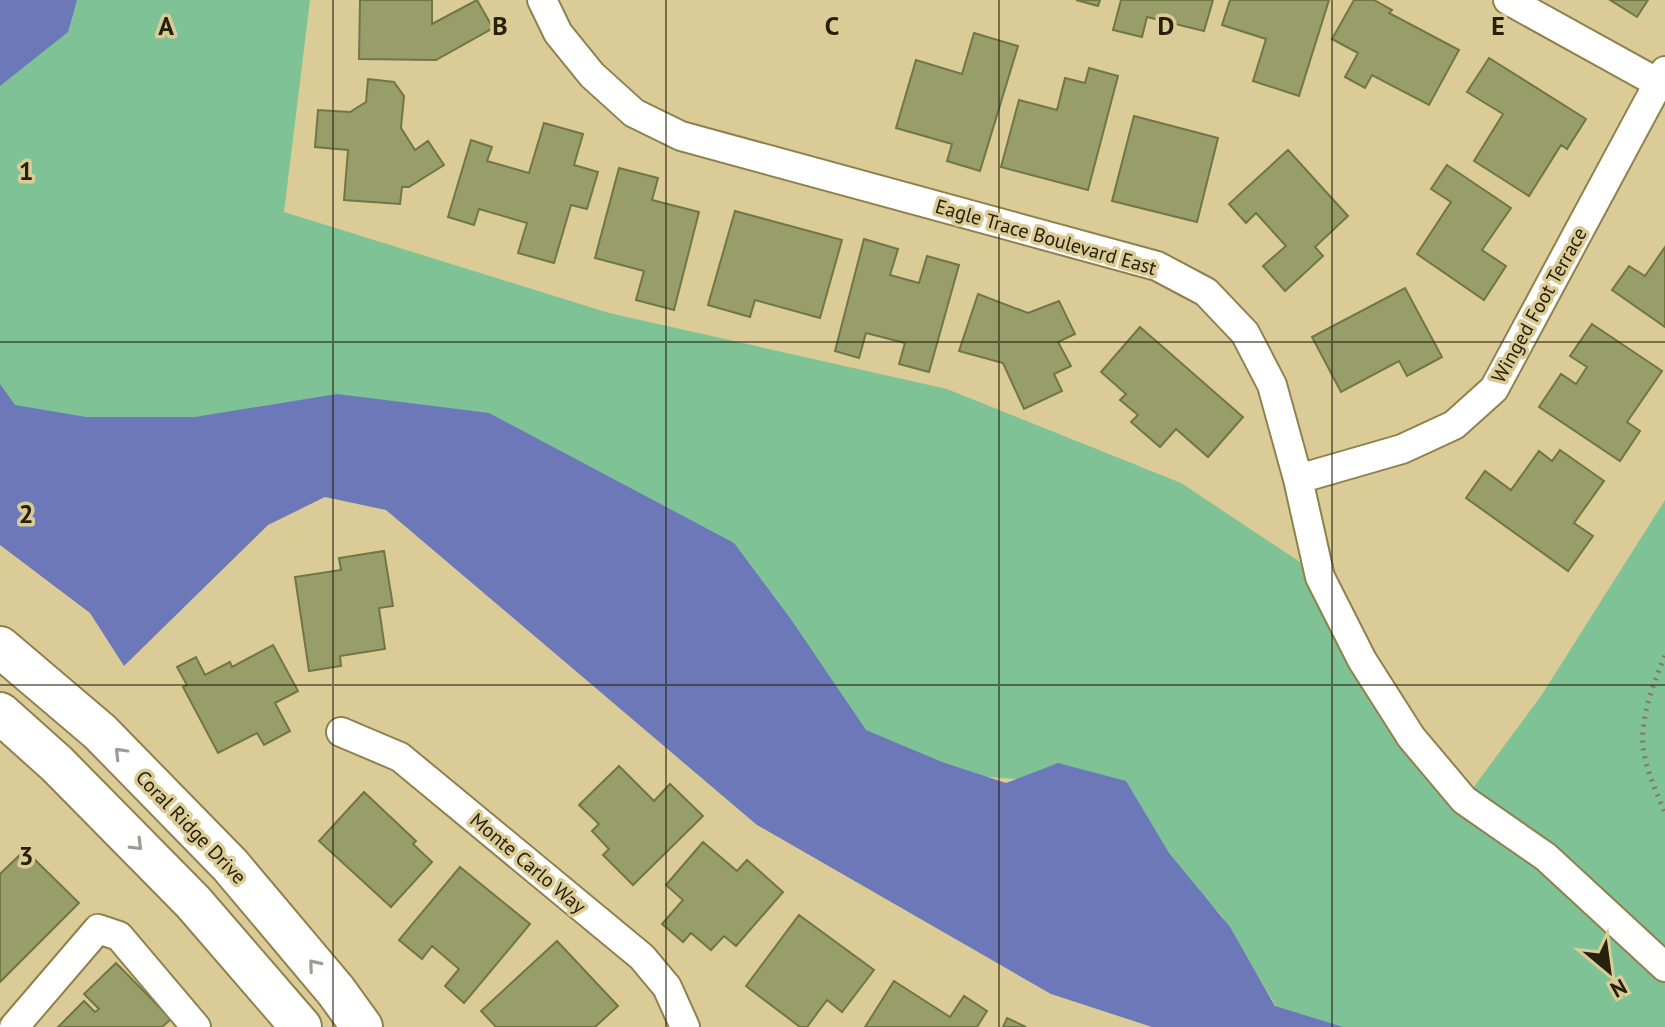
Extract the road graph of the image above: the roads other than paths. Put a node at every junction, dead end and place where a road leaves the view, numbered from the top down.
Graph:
1 (542, 0) edge
2 (1508, 0) edge
3 (1662, 77) edge
4 (1298, 479) junction
5 (0, 647) edge
6 (0, 713) edge
7 (341, 732) dead end
8 (1665, 967) edge
9 (14, 1027) edge
10 (196, 1027) edge
11 (301, 1027) edge
12 (362, 1027) edge
13 (685, 1027) edge

1 - 4 street, Eagle Trace Boulevard East
2 - 3 street
3 - 4 street, Winged Foot Terrace
4 - 8 street, Eagle Trace Boulevard East
12 -> 5 main road, Coral Ridge Drive
6 -> 11 main road
7 - 13 street, Monte Carlo Way
9 - 10 street

